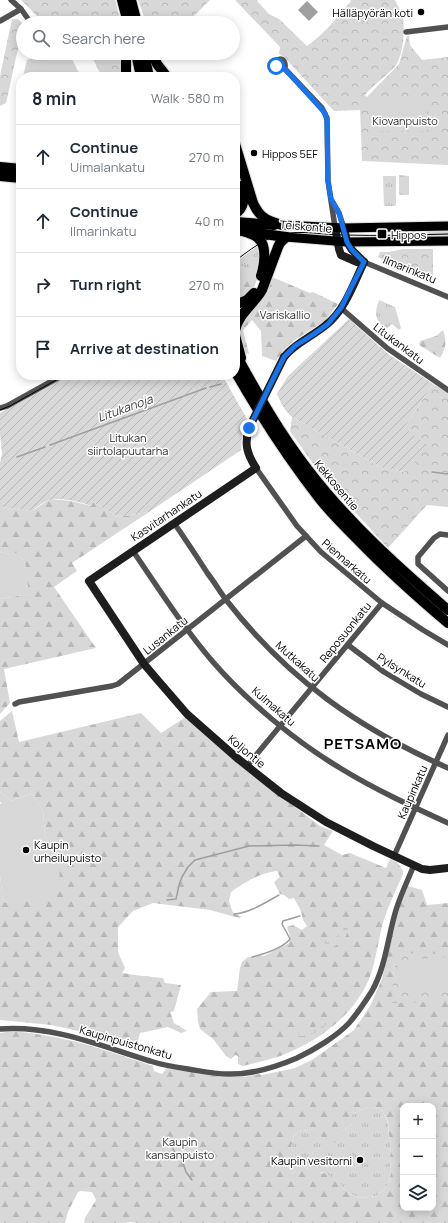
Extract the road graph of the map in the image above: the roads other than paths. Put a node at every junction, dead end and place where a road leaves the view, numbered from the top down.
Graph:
1 (11, 0) edge
2 (122, 0) edge
3 (130, 0) edge
4 (20, 9) junction
5 (25, 16) edge
6 (130, 16) edge
7 (132, 16) edge
8 (0, 21) edge
9 (448, 27) edge
10 (406, 32) dead end
11 (126, 60) edge
12 (137, 60) edge
13 (145, 60) edge
14 (155, 60) edge
15 (285, 69) dead end
16 (126, 72) edge
17 (140, 72) edge
18 (148, 72) edge
19 (163, 72) edge
20 (240, 160) edge
21 (0, 167) edge
22 (16, 169) edge
23 (0, 176) edge
24 (16, 178) edge
25 (240, 183) edge
26 (331, 199) junction
27 (240, 209) edge
28 (240, 223) edge
29 (282, 225) junction
30 (448, 226) edge
31 (339, 227) junction
32 (240, 231) edge
33 (240, 231) edge
34 (286, 237) junction
35 (448, 240) edge
36 (337, 241) junction
37 (347, 242) junction
38 (364, 262) junction
39 (448, 296) edge
40 (240, 303) edge
41 (341, 308) junction
42 (240, 318) edge
43 (240, 369) edge
44 (240, 370) edge
45 (54, 380) edge
46 (448, 390) edge
47 (0, 408) edge
48 (256, 468) junction
49 (174, 523) junction
50 (448, 535) edge
51 (306, 536) junction
52 (133, 551) junction
53 (89, 579) joint
54 (448, 591) edge
55 (226, 600) junction
56 (382, 603) junction
57 (448, 610) edge
58 (448, 623) edge
59 (187, 630) junction
60 (348, 645) junction
61 (448, 645) edge
62 (144, 664) junction
63 (312, 688) junction
64 (15, 704) dead end
65 (448, 707) edge
66 (281, 725) junction
67 (448, 735) edge
68 (436, 763) junction
69 (247, 766) junction
70 (448, 768) edge
71 (416, 808) junction
72 (448, 822) edge
73 (394, 856) junction
74 (414, 865) junction
75 (448, 868) edge
76 (0, 1029) edge

1 - 4 street
2 - 6 highway
3 - 7 highway
4 - 5 street
4 - 8 street
9 - 10 street
11 - 16 highway
12 - 17 highway
13 - 18 highway
14 - 19 highway
15 - 26 street
20 - 29 highway
21 - 22 highway
23 - 24 highway
25 - 27 highway
26 - 31 street
26 - 31 street
28 - 29 highway, Teiskontie
29 - 31 main road, Teiskontie
30 - 31 main road, Teiskontie
31 - 36 street
31 - 37 street
32 - 34 highway, Teiskontie
33 - 40 highway
34 - 36 main road, Teiskontie
34 - 42 highway
35 - 37 main road, Teiskontie
36 - 37 main road, Teiskontie
36 - 38 street, Ilmarinkatu
37 - 38 street, Ilmarinkatu
38 - 39 street, Ilmarinkatu
38 - 41 street
41 - 46 street, Litukankatu
41 - 48 street, bridge
43 - 57 highway, Kekkosentie
44 - 58 highway, Kekkosentie
45 - 47 street
48 - 49 street, Kasvitarhankatu
48 - 51 street, Piennarkatu
49 - 52 street, Kasvitarhankatu
49 - 55 street, Mutkakatu
50 - 54 street
51 - 55 street, Lusankatu
51 - 56 street, Piennarkatu
52 - 53 street, Kasvitarhankatu
52 - 59 street, Kulmakatu
53 - 62 street, Koljontie
55 - 59 street, Lusankatu
55 - 63 street, Mutkakatu
56 - 60 street, Reposuonkatu
56 - 61 street, Piennarkatu
59 - 62 street, Lusankatu
59 - 66 street, Kulmakatu
60 - 63 street, Reposuonkatu
60 - 65 street, Pylsynkatu
62 - 64 street, Lusankatu
62 - 69 street, Koljontie
63 - 66 street, Reposuonkatu
63 - 68 street, Mutkakatu
66 - 69 street, Reposuonkatu
66 - 71 street, Kulmakatu
67 - 68 street, Kaupinkatu
68 - 70 street, Mutkakatu
68 - 71 street, Kaupinkatu
69 - 73 street, Koljontie
71 - 72 street, Kulmakatu
71 - 73 street, Kaupinkatu
73 - 74 street, Koljontie
74 - 75 street, Koljontie
74 - 76 street, Kaupinpuistonkatu

